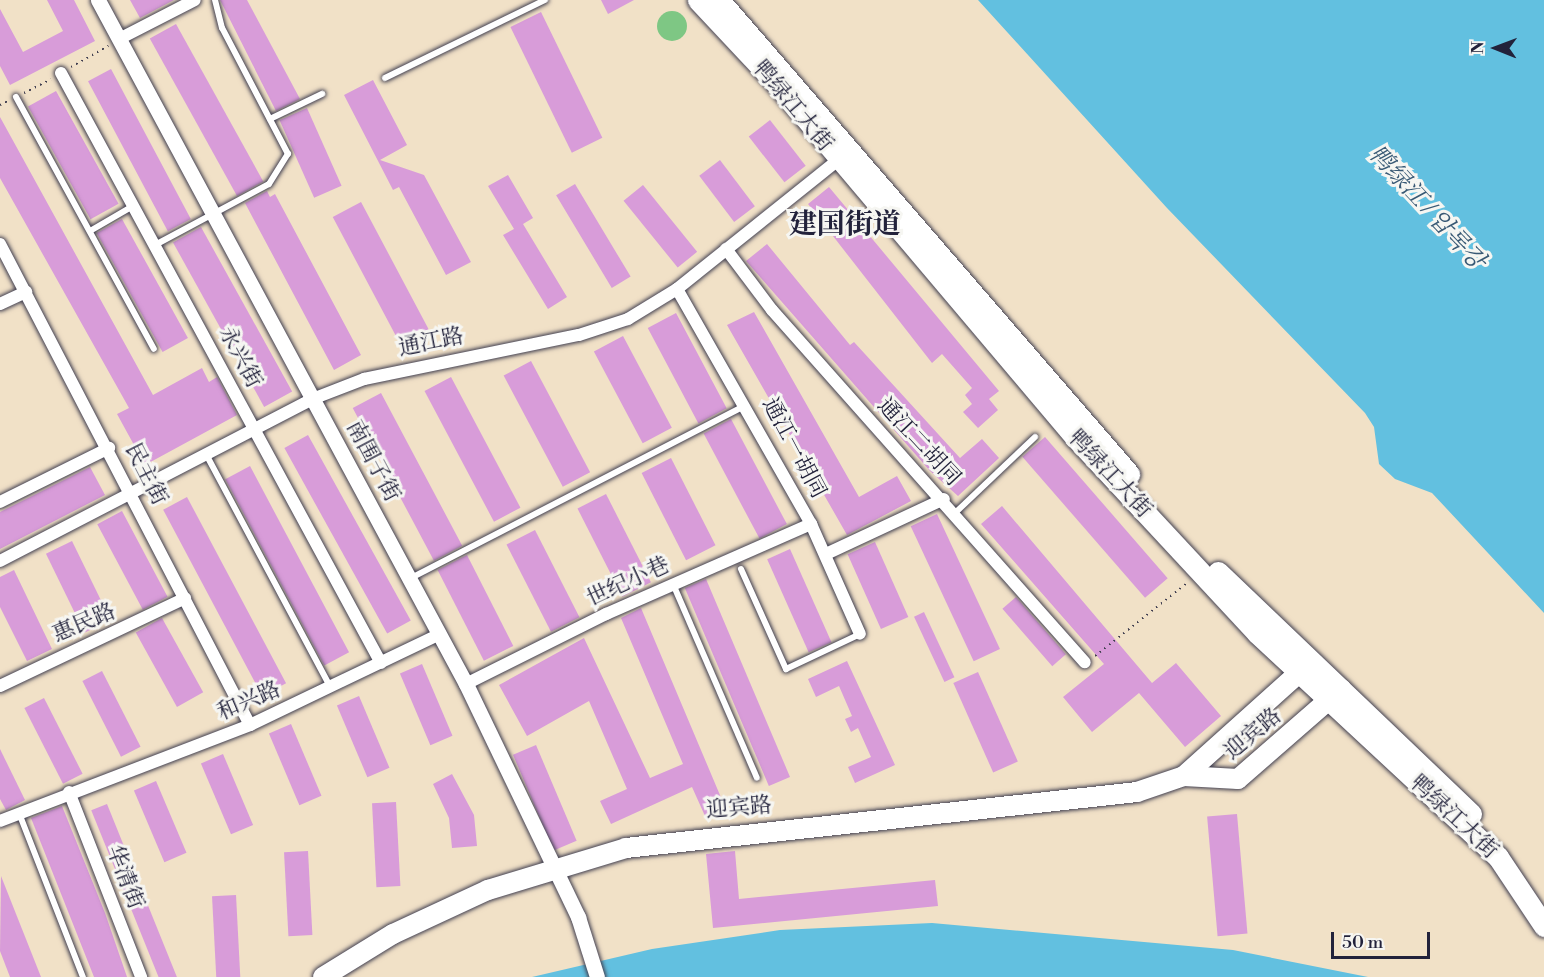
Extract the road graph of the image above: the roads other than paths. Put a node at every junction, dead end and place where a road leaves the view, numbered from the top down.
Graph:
1 (98, 0) edge
2 (195, 0) edge
3 (215, 0) edge
4 (545, 0) edge
5 (698, 0) edge
6 (719, 0) edge
7 (119, 39) junction
8 (61, 73) dead end
9 (385, 78) dead end
10 (322, 94) dead end
11 (16, 97) dead end
12 (270, 119) junction
13 (845, 154) junction
14 (134, 206) junction
15 (214, 213) junction
16 (90, 231) junction
17 (0, 244) edge
18 (155, 245) junction
19 (726, 249) junction
20 (677, 289) junction
21 (26, 292) junction
22 (0, 304) edge
23 (154, 349) dead end
24 (315, 398) junction
25 (747, 405) junction
26 (256, 430) junction
27 (1035, 437) dead end
28 (109, 448) junction
29 (207, 456) junction
30 (133, 494) junction
31 (944, 499) junction
32 (0, 502) edge
33 (956, 512) junction
34 (811, 524) junction
35 (826, 554) junction
36 (0, 561) edge
37 (741, 570) dead end
38 (410, 579) junction
39 (672, 584) junction
40 (185, 598) junction
41 (440, 634) junction
42 (860, 634) joint
43 (1085, 662) road end
44 (381, 663) junction
45 (1306, 667) junction
46 (466, 684) junction
47 (0, 686) edge
48 (330, 687) junction
49 (1335, 694) junction
50 (250, 725) junction
51 (1184, 776) junction
52 (757, 778) dead end
53 (69, 792) junction
54 (19, 812) junction
55 (0, 821) edge
56 (553, 870) junction
57 (1544, 903) edge
58 (1544, 926) edge
59 (83, 977) edge
60 (141, 977) edge
61 (323, 977) edge
62 (597, 977) edge

1 - 7 street, 南围子街
2 - 7 street
3 - 12 lane
4 - 9 lane
5 - 13 highway, 鸭绿江大街
6 - 13 highway, 鸭绿江大街
7 - 15 street, 南围子街
8 - 14 street, 永兴街
10 - 12 lane
11 - 16 lane
12 - 15 lane
13 - 19 street, 通江路
13 - 45 highway, 鸭绿江大街
13 - 45 highway, 鸭绿江大街
14 - 16 lane
14 - 18 street, 永兴街
15 - 18 lane
15 - 24 street, 南围子街
16 - 23 lane
17 - 21 street, 民主街
18 - 26 street, 永兴街
19 - 20 street, 通江路
19 - 31 street, 通江二胡同
20 - 24 street, 通江路
20 - 25 street, 通江一胡同
21 - 22 street
21 - 28 street, 民主街
24 - 26 street, 通江路
24 - 38 street, 南围子街
25 - 34 street, 通江一胡同
25 - 38 lane
26 - 29 street, 通江路
26 - 44 street, 永兴街
27 - 33 lane
28 - 30 street, 民主街
28 - 32 street
29 - 30 street, 通江路
29 - 48 lane
30 - 36 street, 通江路
30 - 40 street, 民主街
31 - 33 street, 通江二胡同
31 - 35 street
33 - 43 street, 通江二胡同
34 - 35 street, 通江一胡同
34 - 39 street, 世纪小巷
35 - 42 street, 通江一胡同
37 - 42 lane
38 - 41 street, 南围子街
39 - 46 street, 世纪小巷
39 - 52 lane
40 - 47 street, 惠民路
40 - 50 street, 民主街
41 - 44 street, 和兴路
41 - 46 street, 南围子街
44 - 48 street, 和兴路
45 - 49 highway, 鸭绿江大街
45 - 51 main road, 迎宾路
46 - 56 street, 南围子街
48 - 50 street, 和兴路
49 - 51 main road, 迎宾路
49 - 57 highway, 鸭绿江大街
49 - 58 highway, 鸭绿江大街
50 - 53 street, 和兴路
51 - 56 main road, 迎宾路
53 - 54 street, 和兴路
53 - 60 street, 华清街
54 - 55 street, 和兴路
54 - 59 lane
56 - 61 main road, 迎宾路
56 - 62 street, 南围子街

